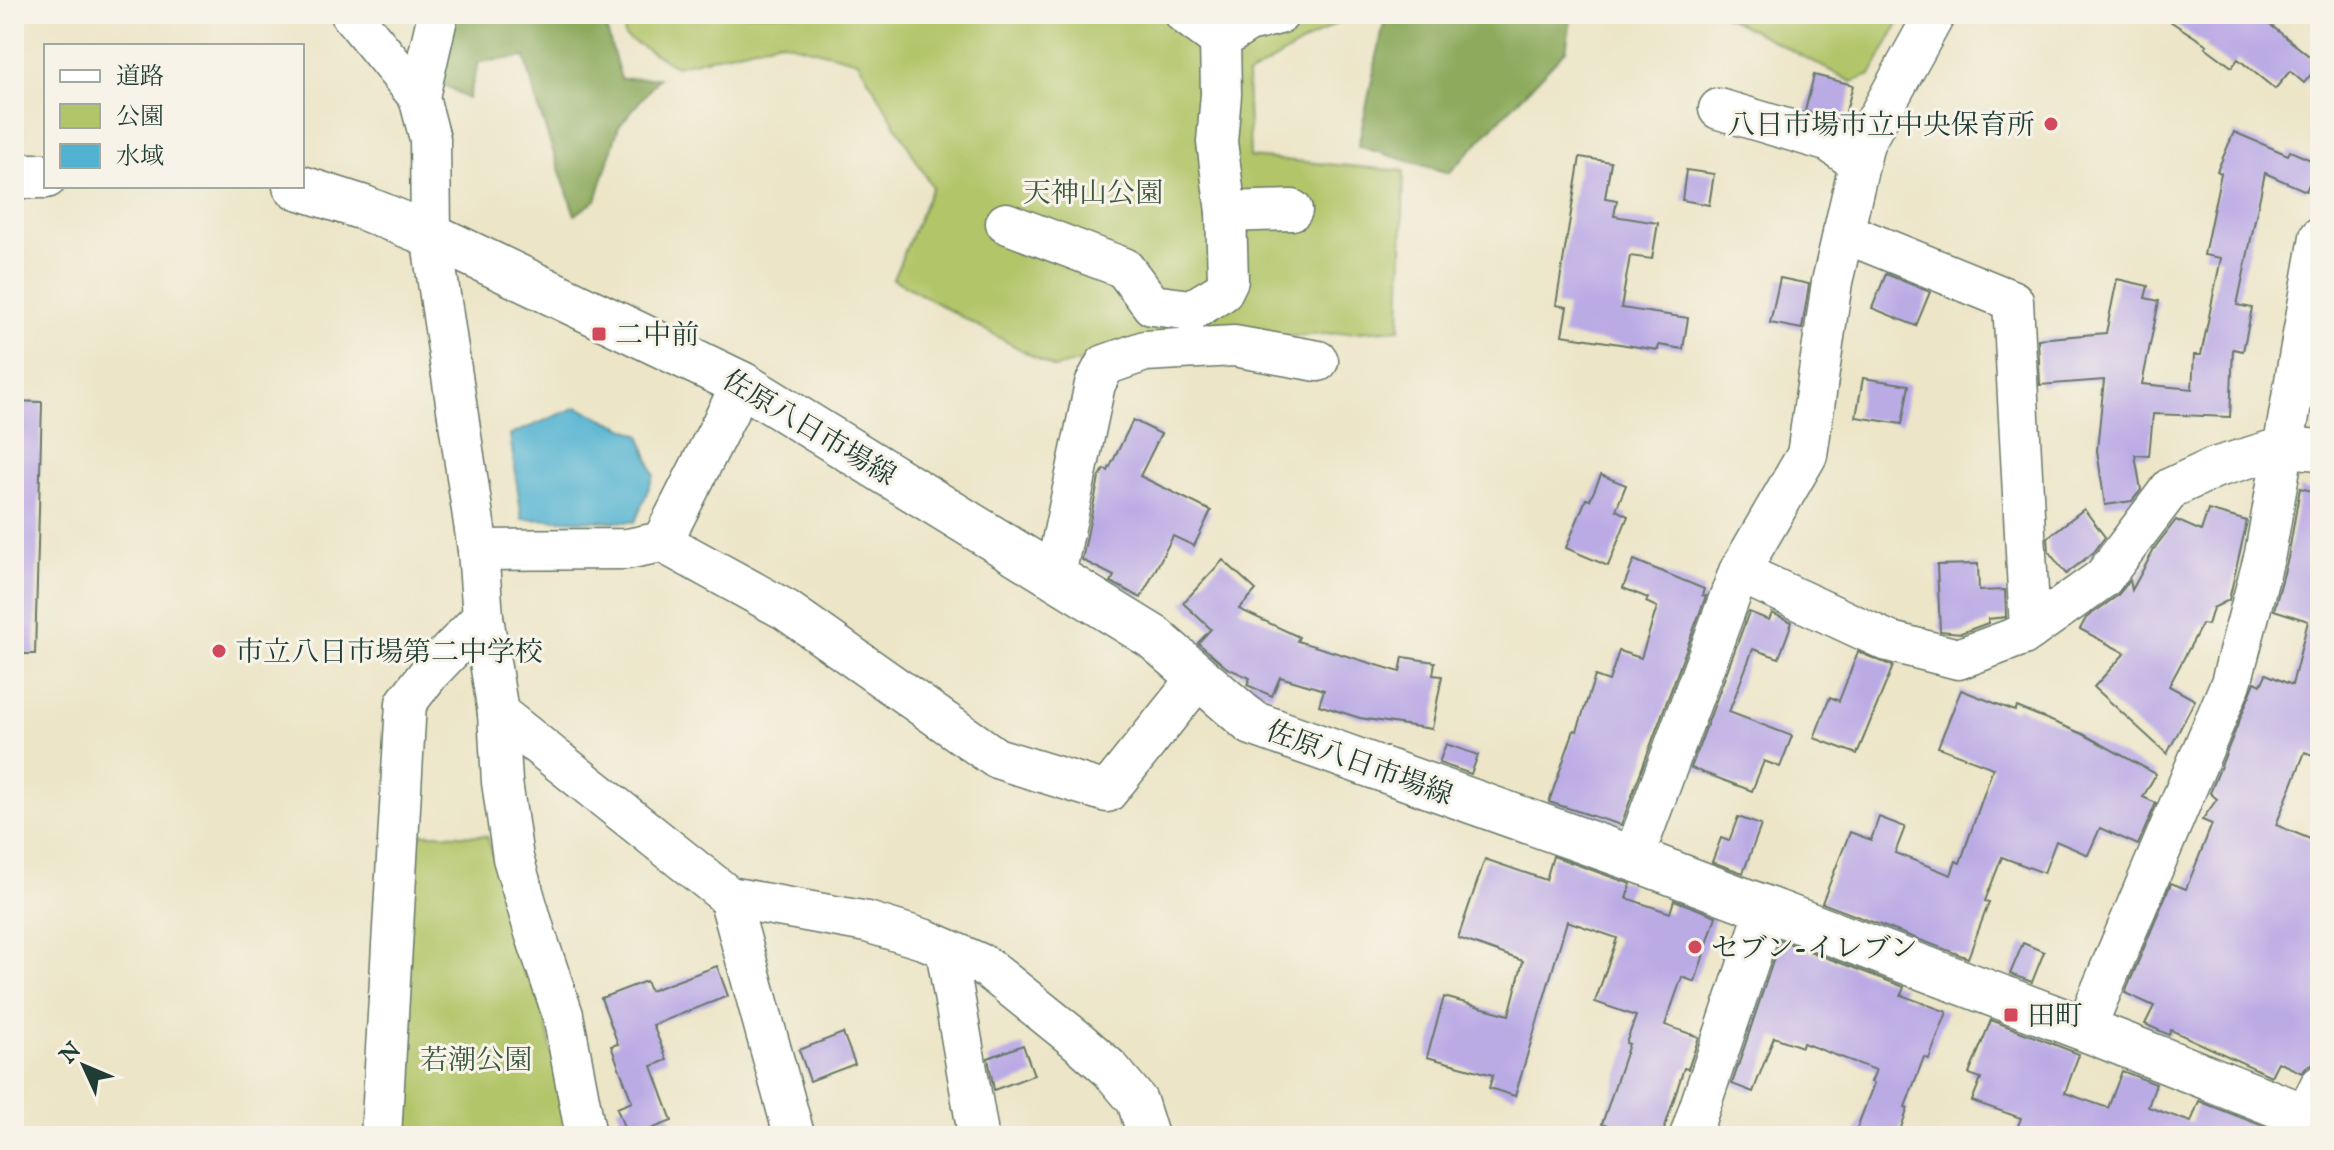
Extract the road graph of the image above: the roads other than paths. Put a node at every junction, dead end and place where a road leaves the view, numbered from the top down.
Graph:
1 (351, 14) edge
2 (438, 14) edge
3 (1185, 14) edge
4 (1279, 14) edge
5 (1935, 14) edge
6 (1220, 40) junction
7 (419, 97) junction
8 (1719, 109) dead end
9 (1859, 163) junction
10 (14, 176) edge
11 (44, 176) edge
12 (301, 188) edge
13 (1292, 210) dead end
14 (1226, 212) junction
15 (1006, 223) dead end
16 (1843, 232) junction
17 (431, 235) junction
18 (2320, 237) edge
19 (1222, 292) junction
20 (1234, 346) junction
21 (1318, 361) dead end
22 (742, 384) junction
23 (2302, 448) edge
24 (662, 542) junction
25 (478, 550) junction
26 (1739, 572) junction
27 (1055, 575) junction
28 (483, 617) junction
29 (2030, 630) junction
30 (1199, 677) junction
31 (498, 713) junction
32 (1633, 859) junction
33 (729, 897) junction
34 (1766, 910) junction
35 (946, 949) junction
36 (2085, 1029) junction
37 (2310, 1115) edge
38 (381, 1136) edge
39 (586, 1136) edge
40 (792, 1136) edge
41 (976, 1136) edge
42 (1148, 1136) edge
43 (1690, 1136) edge

1 - 7 street
2 - 7 street
3 - 6 street
4 - 6 street
5 - 9 street
6 - 14 street
7 - 17 street
8 - 9 street
9 - 16 street
10 - 11 main road
12 - 17 main road, 佐原八日市場線
13 - 14 street
14 - 19 street
15 - 19 street
16 - 26 street
16 - 29 street
17 - 22 main road, 佐原八日市場線
17 - 25 street
18 - 23 street
19 - 20 street
20 - 21 street
20 - 27 street
22 - 24 street
22 - 27 main road, 佐原八日市場線
23 - 29 street
23 - 36 street
24 - 25 street
24 - 30 street
25 - 28 street
26 - 29 street
26 - 32 street
27 - 30 main road, 佐原八日市場線
28 - 31 street
28 - 38 street
30 - 32 main road, 佐原八日市場線
31 - 33 street
31 - 39 street
32 - 34 main road, 佐原八日市場線
33 - 35 street
33 - 40 street
34 - 36 main road, 佐原八日市場線
34 - 43 street
35 - 41 street
35 - 42 street
36 - 37 main road, 佐原八日市場線

